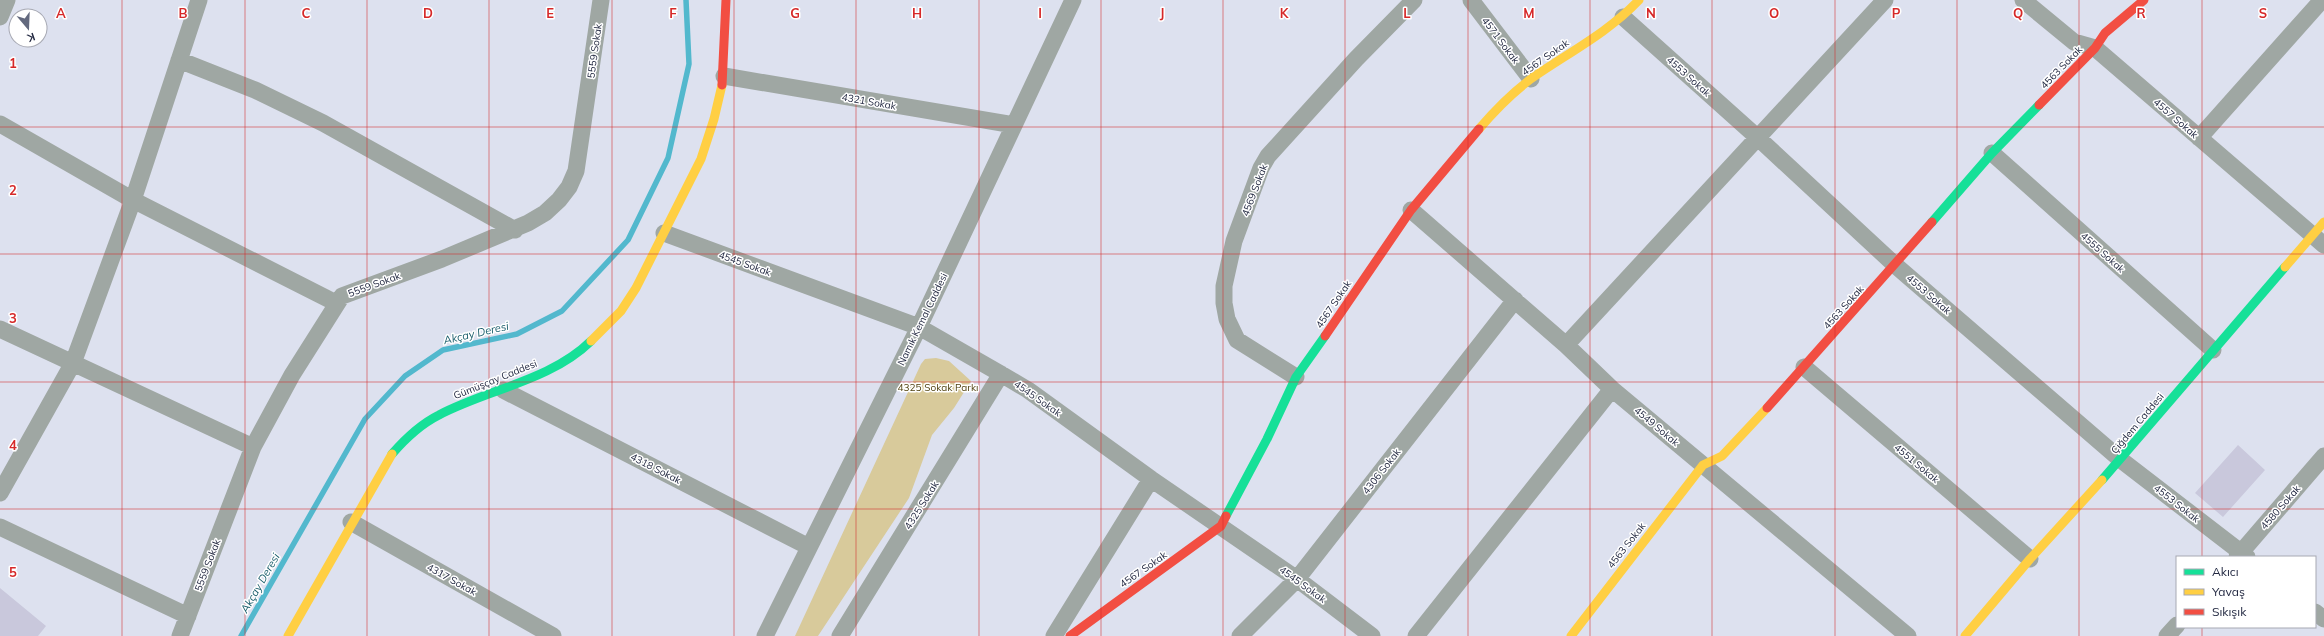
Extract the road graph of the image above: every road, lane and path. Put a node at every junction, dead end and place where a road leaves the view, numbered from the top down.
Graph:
1 (7, 0) edge
2 (199, 0) edge
3 (601, 0) edge
4 (726, 0) edge
5 (1073, 0) edge
6 (1414, 0) edge
7 (1471, 0) edge
8 (1639, 0) edge
9 (1886, 0) edge
10 (2023, 0) edge
11 (2144, 0) edge
12 (2322, 0) edge
13 (0, 16) edge
14 (1623, 17) junction
15 (2095, 48) junction
16 (179, 60) junction
17 (724, 76) junction
18 (1531, 79) junction
19 (0, 124) edge
20 (1014, 125) junction
21 (1757, 137) junction
22 (2199, 138) junction
23 (1992, 153) junction
24 (132, 200) junction
25 (1410, 210) junction
26 (2324, 222) edge
27 (515, 230) junction
28 (664, 233) junction
29 (2318, 240) edge
30 (1895, 265) junction
31 (1515, 300) junction
32 (336, 303) junction
33 (918, 327) junction
34 (0, 329) edge
35 (1566, 346) junction
36 (2213, 350) junction
37 (73, 363) junction
38 (1804, 367) junction
39 (1002, 374) junction
40 (1296, 377) junction
41 (1612, 389) junction
42 (503, 390) junction
43 (253, 447) junction
44 (2324, 456) edge
45 (2121, 460) junction
46 (1703, 465) junction
47 (1151, 479) junction
48 (0, 493) edge
49 (351, 522) junction
50 (1221, 526) junction
51 (0, 527) edge
52 (809, 547) junction
53 (2241, 556) edge
54 (2030, 559) junction
55 (1297, 579) junction
56 (2316, 613) edge
57 (188, 616) junction
58 (2324, 619) edge
59 (2176, 626) edge
60 (180, 636) edge
61 (288, 636) edge
62 (553, 636) edge
63 (765, 636) edge
64 (840, 636) edge
65 (1054, 636) edge
66 (1070, 636) edge
67 (1240, 636) edge
68 (1372, 636) edge
69 (1416, 636) edge
70 (1570, 636) edge
71 (1908, 636) edge
72 (1965, 636) edge
73 (2167, 636) edge

1 - 13 street
2 - 16 street
3 - 27 street, 5559 Sokak
4 - 17 street, Gümüşçay Caddesi
5 - 20 street, Namık Kemal Caddesi
6 - 40 street, 4569 Sokak
7 - 18 street, 4571 Sokak
8 - 14 street, 4567 Sokak
9 - 21 street
10 - 15 street, 4557 Sokak
11 - 15 street, 4563 Sokak
12 - 22 street
14 - 18 street, 4567 Sokak
14 - 21 street, 4553 Sokak
15 - 22 street, 4557 Sokak
15 - 23 street, 4563 Sokak
16 - 24 street
16 - 27 street
17 - 20 street, 4321 Sokak
17 - 28 street, Gümüşçay Caddesi
18 - 25 street, 4567 Sokak
19 - 24 street
20 - 33 street, Namık Kemal Caddesi
21 - 30 street, 4553 Sokak
21 - 35 street
22 - 29 street, 4557 Sokak
23 - 30 street, 4563 Sokak
23 - 36 street, 4555 Sokak
24 - 32 street
24 - 37 street
25 - 31 street, 4549 Sokak
25 - 40 street, 4567 Sokak
26 - 29 street, Çiğdem Caddesi
27 - 32 street, 5559 Sokak
28 - 33 street, 4545 Sokak
28 - 42 street, Gümüşçay Caddesi
29 - 36 street, Çiğdem Caddesi
30 - 38 street, 4563 Sokak
30 - 45 street, 4553 Sokak
31 - 35 street, 4549 Sokak
31 - 55 street, 4306 Sokak
32 - 43 street, 5559 Sokak
33 - 39 street, 4545 Sokak
33 - 52 street, Namık Kemal Caddesi
34 - 37 street
35 - 41 street, 4549 Sokak
36 - 45 street, Çiğdem Caddesi
37 - 43 street
37 - 48 street
38 - 46 street, 4563 Sokak
38 - 54 street, 4551 Sokak
39 - 47 street, 4545 Sokak
39 - 64 street, 4325 Sokak
40 - 50 street, 4567 Sokak
41 - 46 street, 4549 Sokak
41 - 69 street
42 - 49 street, Gümüşçay Caddesi
42 - 52 street, 4318 Sokak
43 - 57 street, 5559 Sokak
44 - 53 street, 4580 Sokak
45 - 53 street, 4553 Sokak
45 - 54 street, Çiğdem Caddesi
46 - 70 street, 4563 Sokak
46 - 71 street, 4549 Sokak
47 - 50 street, 4545 Sokak
47 - 65 street
49 - 61 street, Gümüşçay Caddesi
49 - 62 street, 4317 Sokak
50 - 55 street, 4545 Sokak
50 - 66 street, 4567 Sokak
51 - 57 street
52 - 63 street, Namık Kemal Caddesi
54 - 72 street, Çiğdem Caddesi
55 - 67 street, 4306 Sokak
55 - 68 street, 4545 Sokak
56 - 58 street
57 - 60 street, 5559 Sokak
59 - 73 street

